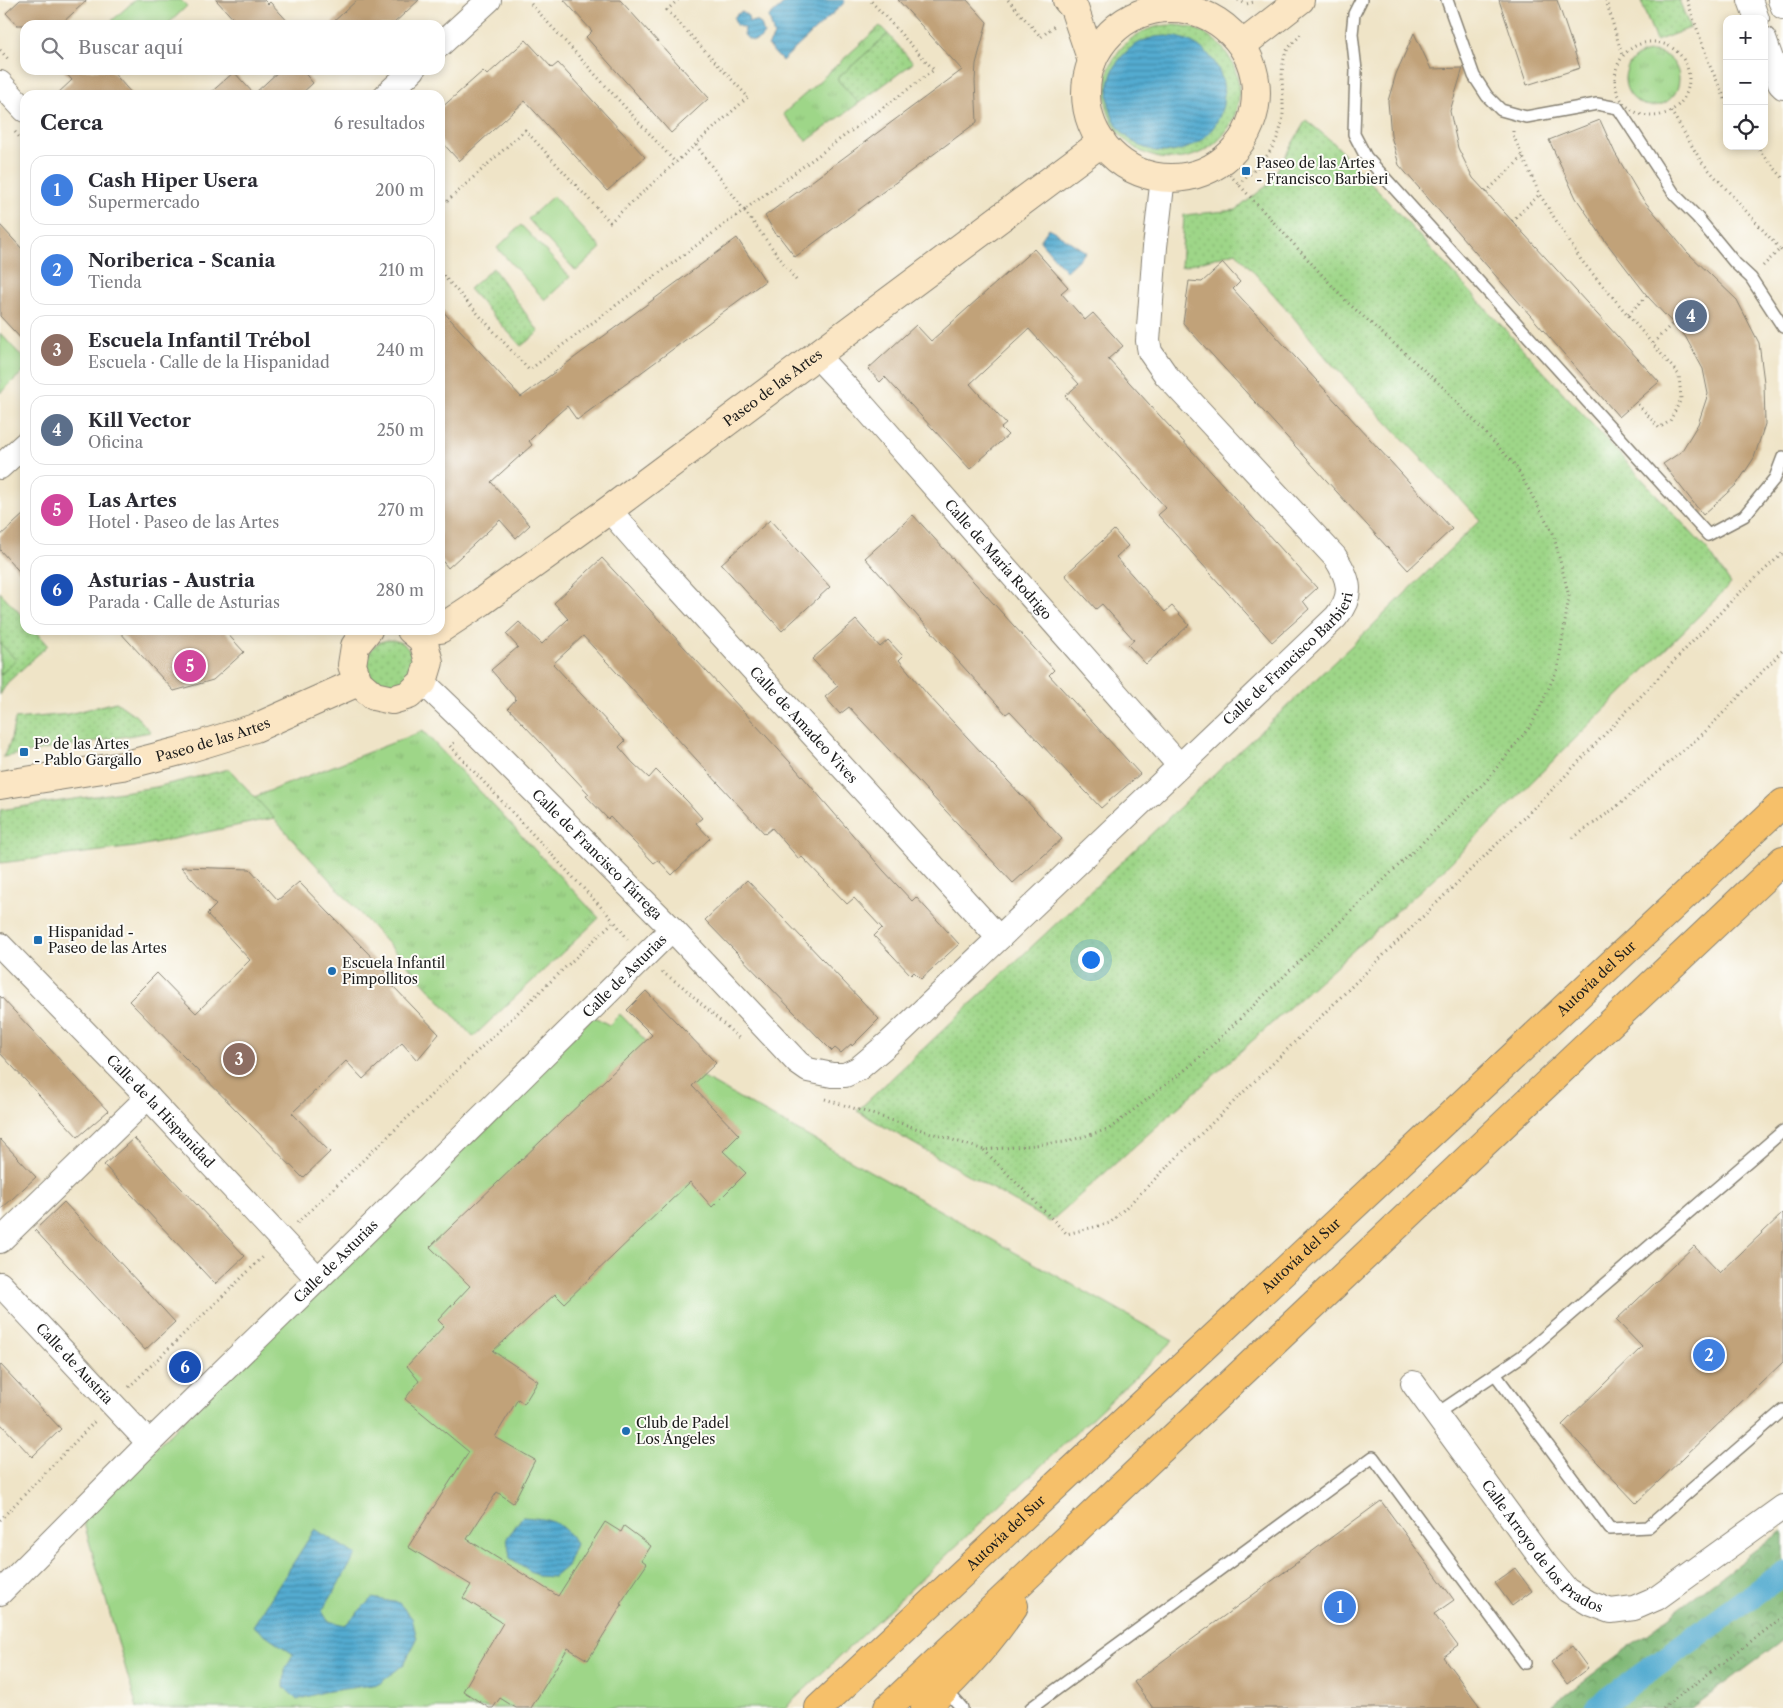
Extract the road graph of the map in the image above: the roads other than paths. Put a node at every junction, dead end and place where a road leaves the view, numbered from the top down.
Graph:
1 (489, 0) edge
2 (1361, 0) edge
3 (1447, 0) edge
4 (1750, 0) edge
5 (1780, 0) edge
6 (1070, 4) edge
7 (1282, 4) edge
8 (1135, 6) edge
9 (1783, 7) edge
10 (1756, 15) edge
11 (445, 40) edge
12 (1242, 45) junction
13 (1768, 50) edge
14 (1092, 61) junction
15 (408, 75) edge
16 (0, 83) edge
17 (1783, 88) edge
18 (391, 90) edge
19 (20, 105) edge
20 (1102, 142) junction
21 (1163, 177) junction
22 (1783, 326) edge
23 (816, 355) junction
24 (20, 448) edge
25 (1783, 458) edge
26 (0, 466) edge
27 (609, 510) junction
28 (445, 622) edge
29 (364, 635) edge
30 (428, 635) edge
31 (358, 682) junction
32 (423, 682) junction
33 (1179, 765) junction
34 (0, 784) edge
35 (1783, 803) edge
36 (1783, 860) edge
37 (672, 929) junction
38 (999, 938) junction
39 (0, 945) edge
40 (148, 1097) junction
41 (1783, 1131) edge
42 (0, 1241) edge
43 (318, 1279) junction
44 (0, 1284) edge
45 (1495, 1374) junction
46 (1413, 1383) dead end
47 (1783, 1410) edge
48 (1436, 1414) junction
49 (149, 1443) junction
50 (1783, 1507) edge
51 (1040, 1564) junction
52 (0, 1592) edge
53 (1525, 1663) dead end
54 (954, 1698) edge
55 (819, 1708) edge
56 (888, 1708) edge
57 (925, 1708) edge
58 (1031, 1708) edge

1 - 11 street
2 - 25 lane
3 - 22 lane
4 - 10 street
5 - 9 street
6 - 14 main road
7 - 12 main road
8 - 12 main road
8 - 14 main road
12 - 21 main road
13 - 17 street
14 - 20 main road
15 - 18 street
16 - 19 street
20 - 21 main road
20 - 23 main road, Paseo de las Artes
21 - 33 street, Calle de Francisco Barbieri
23 - 27 main road, Paseo de las Artes
23 - 33 street, Calle de María Rodrigo
24 - 26 street
27 - 28 main road, Paseo de las Artes
27 - 38 street, Calle de Amadeo Vives
29 - 31 main road
30 - 32 main road
31 - 32 main road
31 - 34 main road, Paseo de las Artes
32 - 37 street, Calle de Francisco Tárrega
33 - 38 street, Calle de Francisco Barbieri
35 - 55 highway, Autovía del Sur
36 - 51 highway
37 - 38 street, Calle de Francisco Tárrega
37 - 43 street, Calle de Asturias
39 - 40 street, Calle de la Hispanidad
40 - 42 street
40 - 43 street, Calle de la Hispanidad
41 - 45 lane
43 - 49 street, Calle de Asturias
44 - 49 street, Calle de Austria
45 - 47 lane
45 - 48 lane
46 - 48 street, Calle Arroyo de los Prados
48 - 50 street, Calle Arroyo de los Prados
49 - 52 street, Calle de Asturias
51 - 54 highway
51 - 56 highway
53 - 58 lane
54 - 57 highway

